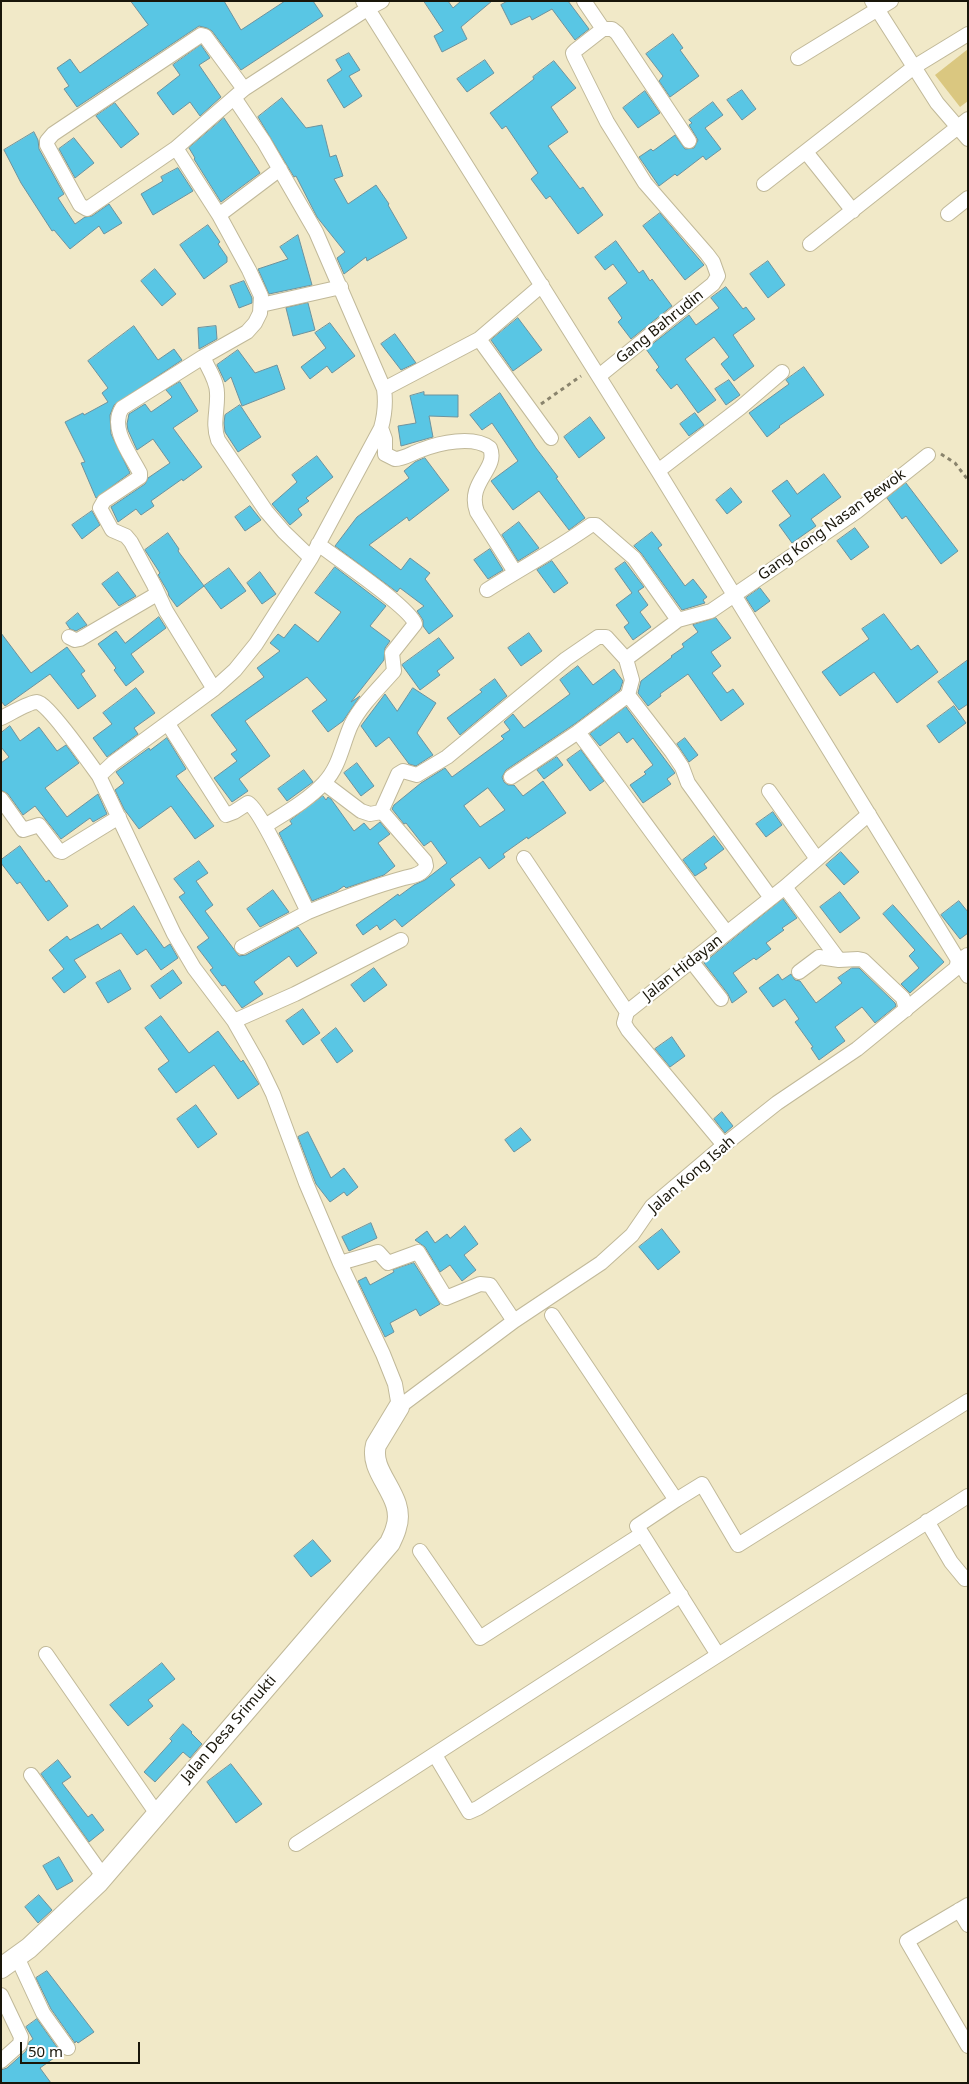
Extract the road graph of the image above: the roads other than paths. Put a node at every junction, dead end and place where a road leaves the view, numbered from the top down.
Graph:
1 (382, 1) edge
2 (584, 1) edge
3 (891, 1) edge
4 (365, 5) edge
5 (875, 5) edge
6 (604, 29) junction
7 (968, 34) edge
8 (798, 58) dead end
9 (914, 67) junction
10 (240, 94) junction
11 (963, 123) edge
12 (968, 139) edge
13 (689, 141) dead end
14 (176, 148) junction
15 (806, 152) junction
16 (280, 169) junction
17 (764, 184) dead end
18 (968, 198) edge
19 (853, 211) junction
20 (948, 214) dead end
21 (218, 215) junction
22 (810, 244) dead end
23 (542, 285) junction
24 (341, 287) junction
25 (262, 304) junction
26 (479, 339) junction
27 (203, 357) junction
28 (596, 372) junction
29 (782, 372) dead end
30 (384, 389) junction
31 (381, 428) junction
32 (551, 438) dead end
33 (928, 455) road end
34 (658, 470) junction
35 (318, 544) junction
36 (311, 558) junction
37 (515, 572) junction
38 (487, 590) dead end
39 (158, 594) junction
40 (735, 594) junction
41 (678, 620) junction
42 (69, 637) dead end
43 (626, 659) junction
44 (214, 688) junction
45 (628, 696) junction
46 (1, 718) edge
47 (168, 724) junction
48 (578, 732) junction
49 (99, 776) junction
50 (511, 777) dead end
51 (324, 783) junction
52 (769, 791) dead end
53 (1, 798) edge
54 (381, 812) junction
55 (869, 814) junction
56 (119, 816) junction
57 (265, 826) junction
58 (524, 858) dead end
59 (817, 860) junction
60 (785, 887) junction
61 (771, 898) junction
62 (308, 912) junction
63 (727, 933) junction
64 (401, 940) dead end
65 (242, 947) dead end
66 (840, 960) junction
67 (692, 962) junction
68 (965, 966) edge
69 (799, 972) dead end
70 (721, 999) dead end
71 (906, 1010) junction
72 (627, 1012) junction
73 (234, 1021) junction
74 (724, 1145) junction
75 (340, 1263) junction
76 (552, 1315) dead end
77 (514, 1321) junction
78 (968, 1401) edge
79 (399, 1407) junction
80 (377, 1465) joint
81 (968, 1496) edge
82 (676, 1500) junction
83 (927, 1521) junction
84 (642, 1534) junction
85 (420, 1551) dead end
86 (968, 1577) edge
87 (681, 1595) junction
88 (46, 1654) dead end
89 (718, 1655) junction
90 (435, 1756) junction
91 (31, 1774) dead end
92 (157, 1814) junction
93 (296, 1844) dead end
94 (103, 1876) junction
95 (963, 1907) edge
96 (968, 1925) edge
97 (9, 1962) edge
98 (1, 1994) edge
99 (968, 2046) edge
100 (68, 2048) dead end
101 (1, 2061) edge

1 - 4 street
2 - 6 street
3 - 5 street
4 - 10 street
4 - 23 street
5 - 8 street
5 - 9 street
6 - 13 street
6 - 28 street, Gang Bahrudin
7 - 9 street
9 - 11 street
9 - 15 street
10 - 14 street
10 - 14 street
10 - 16 street
11 - 12 street
11 - 19 street
14 - 21 street
15 - 17 street
15 - 19 street
16 - 21 street
16 - 24 street
18 - 20 street
19 - 22 street
21 - 25 street
23 - 26 street
23 - 28 street
24 - 25 street
24 - 30 street
25 - 27 street
26 - 30 street
26 - 32 street
27 - 36 street
27 - 39 street
28 - 34 street
29 - 34 street
30 - 31 street
31 - 35 street
31 - 37 street
33 - 40 street, Gang Kong Nasan Bewok
34 - 40 street
35 - 36 street
35 - 51 street
36 - 44 street
37 - 38 street
37 - 41 street
39 - 42 street
39 - 44 street
40 - 41 street, Gang Kong Nasan Bewok
40 - 55 street
41 - 43 street
43 - 45 street
43 - 54 street
44 - 47 street
45 - 48 street
45 - 61 street
46 - 49 street
47 - 49 street
47 - 57 street
48 - 50 street
48 - 63 street
49 - 56 street
51 - 54 street
51 - 57 street
52 - 59 street
53 - 56 street
54 - 62 street
55 - 59 street, Jalan Hidayan
55 - 68 street
56 - 73 street
57 - 62 street
58 - 72 street
59 - 60 street, Jalan Hidayan
60 - 61 street, Jalan Hidayan
60 - 66 street
61 - 63 street, Jalan Hidayan
62 - 65 street
63 - 67 street, Jalan Hidayan
64 - 73 street
66 - 69 street
66 - 71 street
67 - 70 street
67 - 72 street, Jalan Hidayan
68 - 71 street, Jalan Kong Isah
71 - 74 street, Jalan Kong Isah
72 - 74 street
73 - 75 street
74 - 77 street, Jalan Kong Isah
75 - 77 street
75 - 79 street
76 - 82 street
77 - 79 street, Jalan Kong Isah
78 - 82 street
79 - 80 street, Jalan Kong Isah
80 - 92 street, Jalan Desa Srimukti
81 - 83 street
82 - 84 street
83 - 86 street
83 - 89 street
84 - 85 street
84 - 87 street
87 - 89 street
87 - 90 street
88 - 92 street
89 - 90 street
90 - 93 street
91 - 94 street
92 - 94 street, Jalan Desa Srimukti
94 - 97 street, Jalan Desa Srimukti
95 - 96 street
95 - 99 street
97 - 100 street
98 - 101 street

